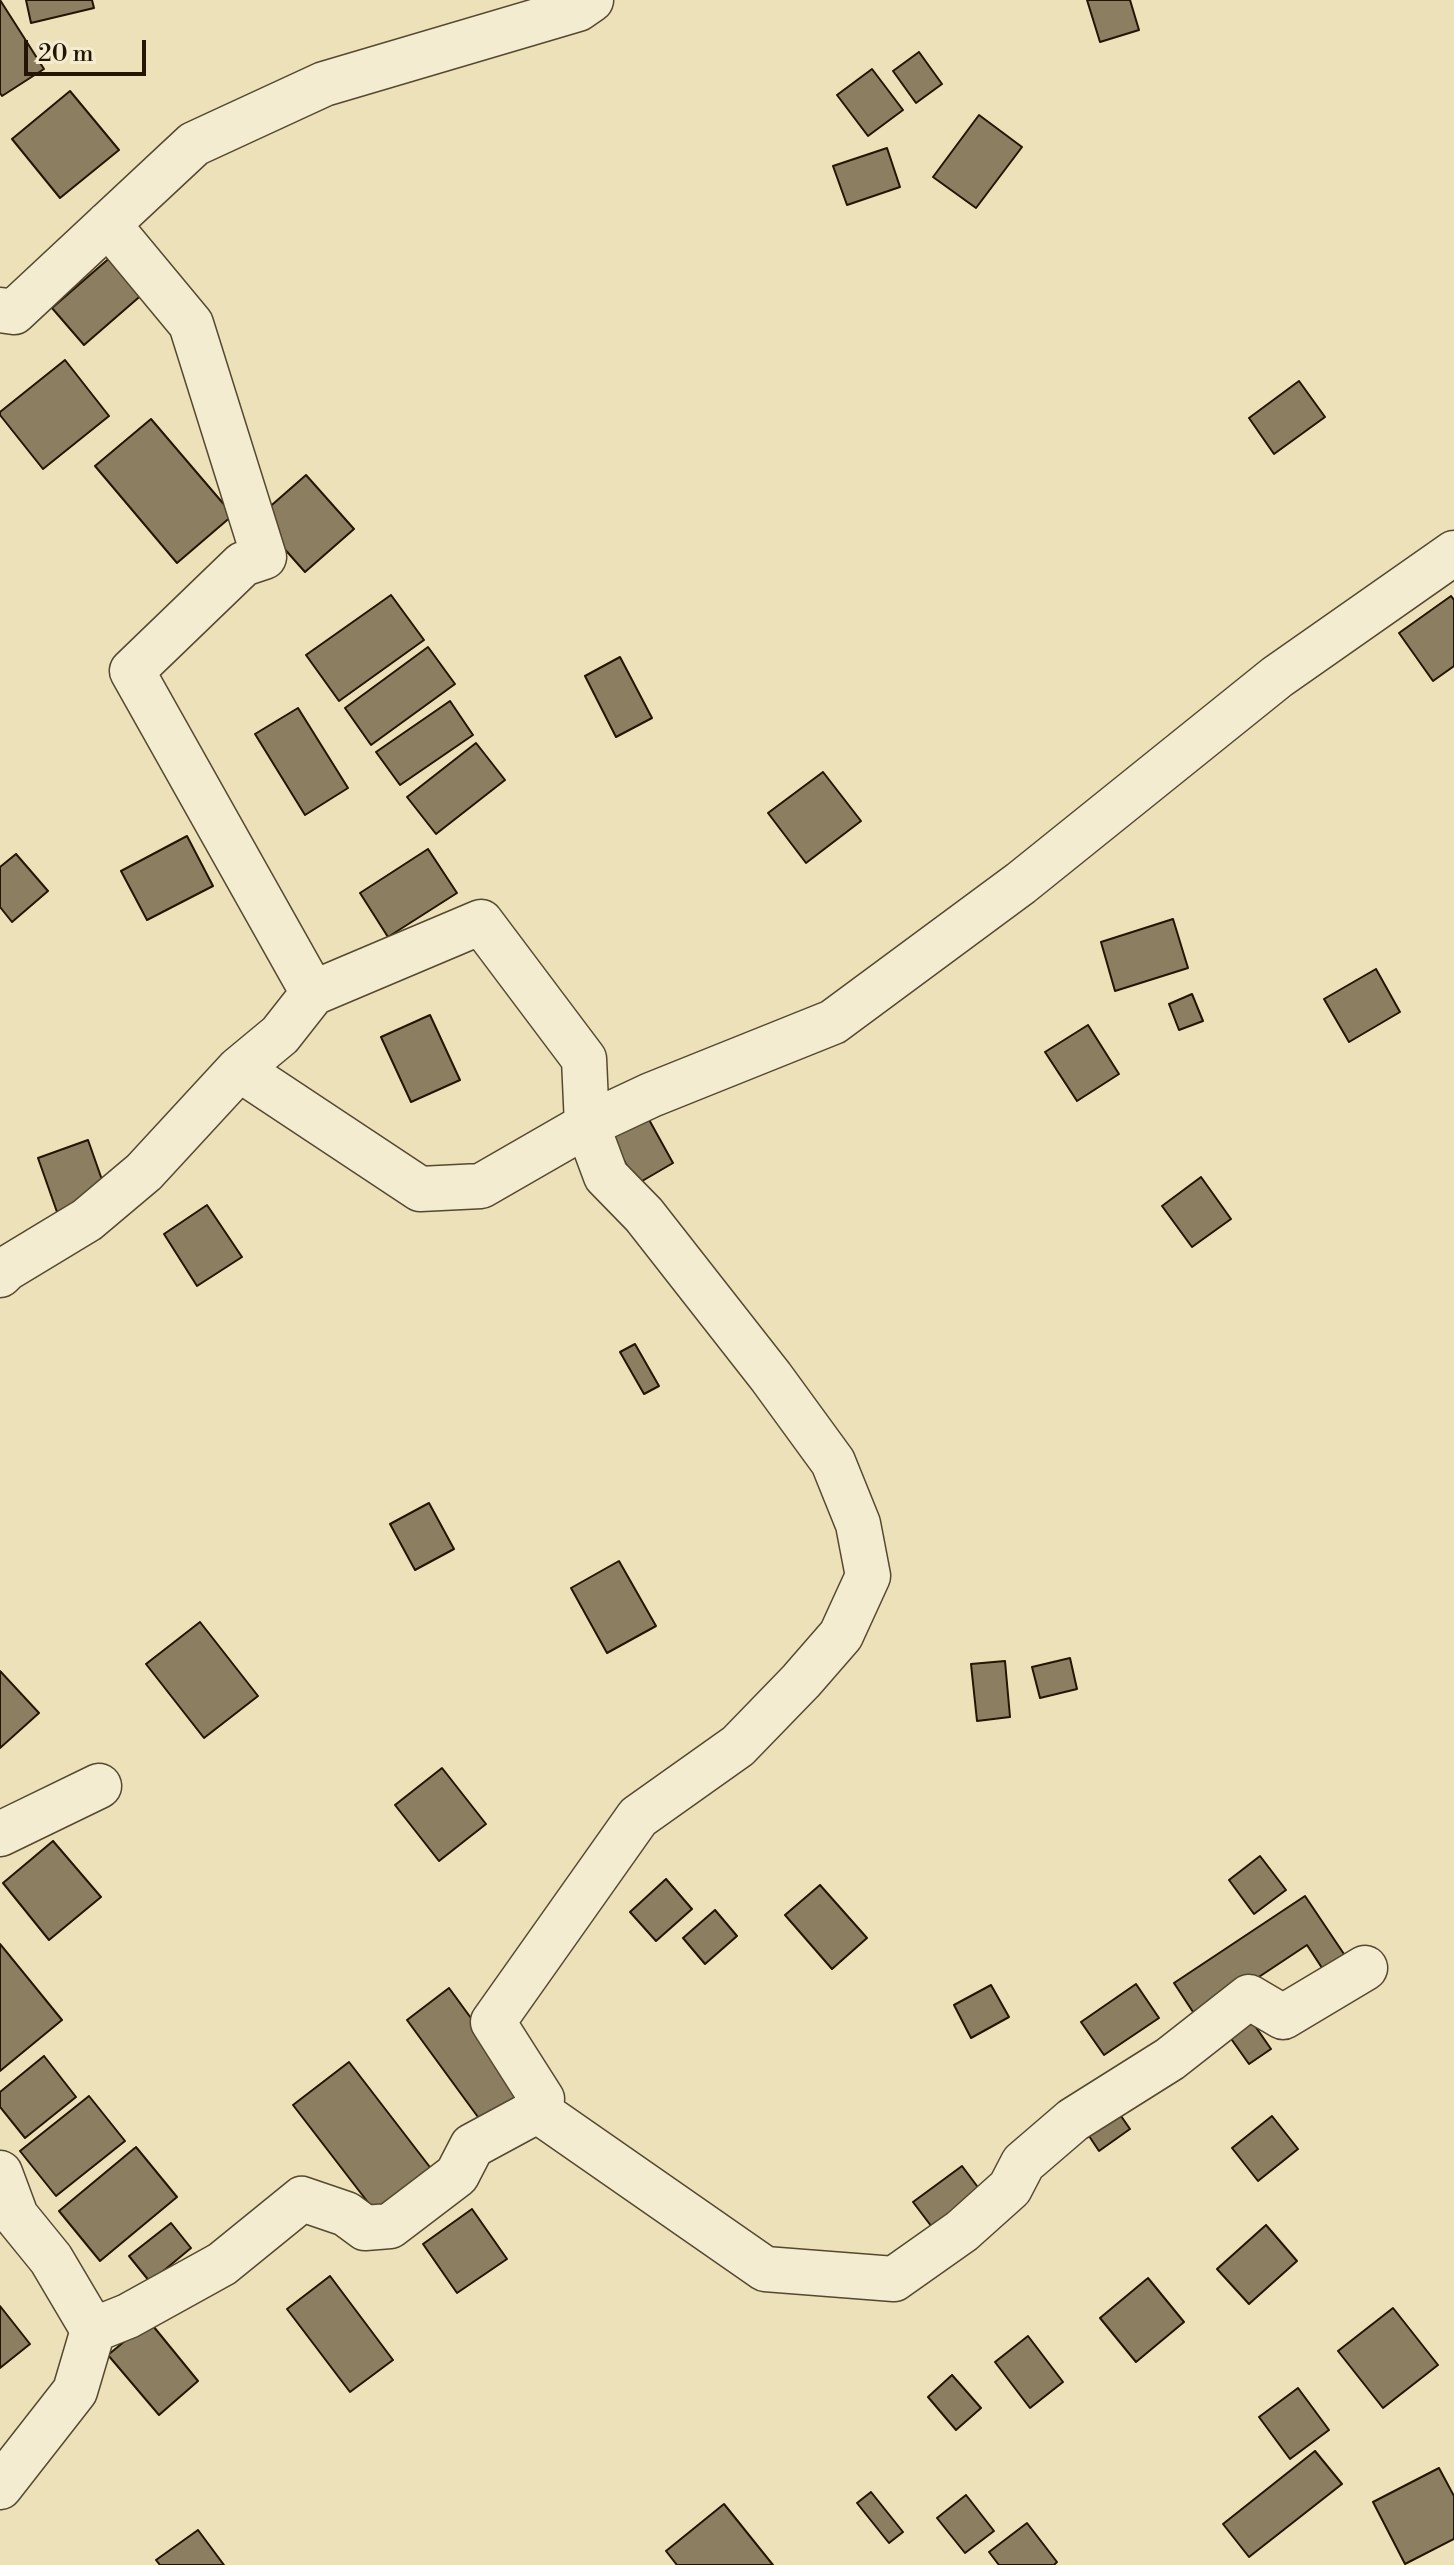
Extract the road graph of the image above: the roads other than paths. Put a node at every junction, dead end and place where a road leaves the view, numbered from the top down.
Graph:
1 (591, 0) edge
2 (108, 224) junction
3 (0, 310) edge
4 (1454, 553) edge
5 (313, 993) junction
6 (239, 1069) junction
7 (587, 1125) junction
8 (0, 1275) edge
9 (99, 1786) dead end
10 (0, 1834) edge
11 (1365, 1968) dead end
12 (535, 2109) junction
13 (0, 2173) edge
14 (93, 2330) junction
15 (3, 2476) edge

1 - 2 street
2 - 3 street
2 - 5 street
4 - 7 street
5 - 6 street
5 - 7 street
6 - 7 street
6 - 8 street
7 - 12 street
9 - 10 street
11 - 12 street
12 - 14 street
13 - 14 street
14 - 15 street

